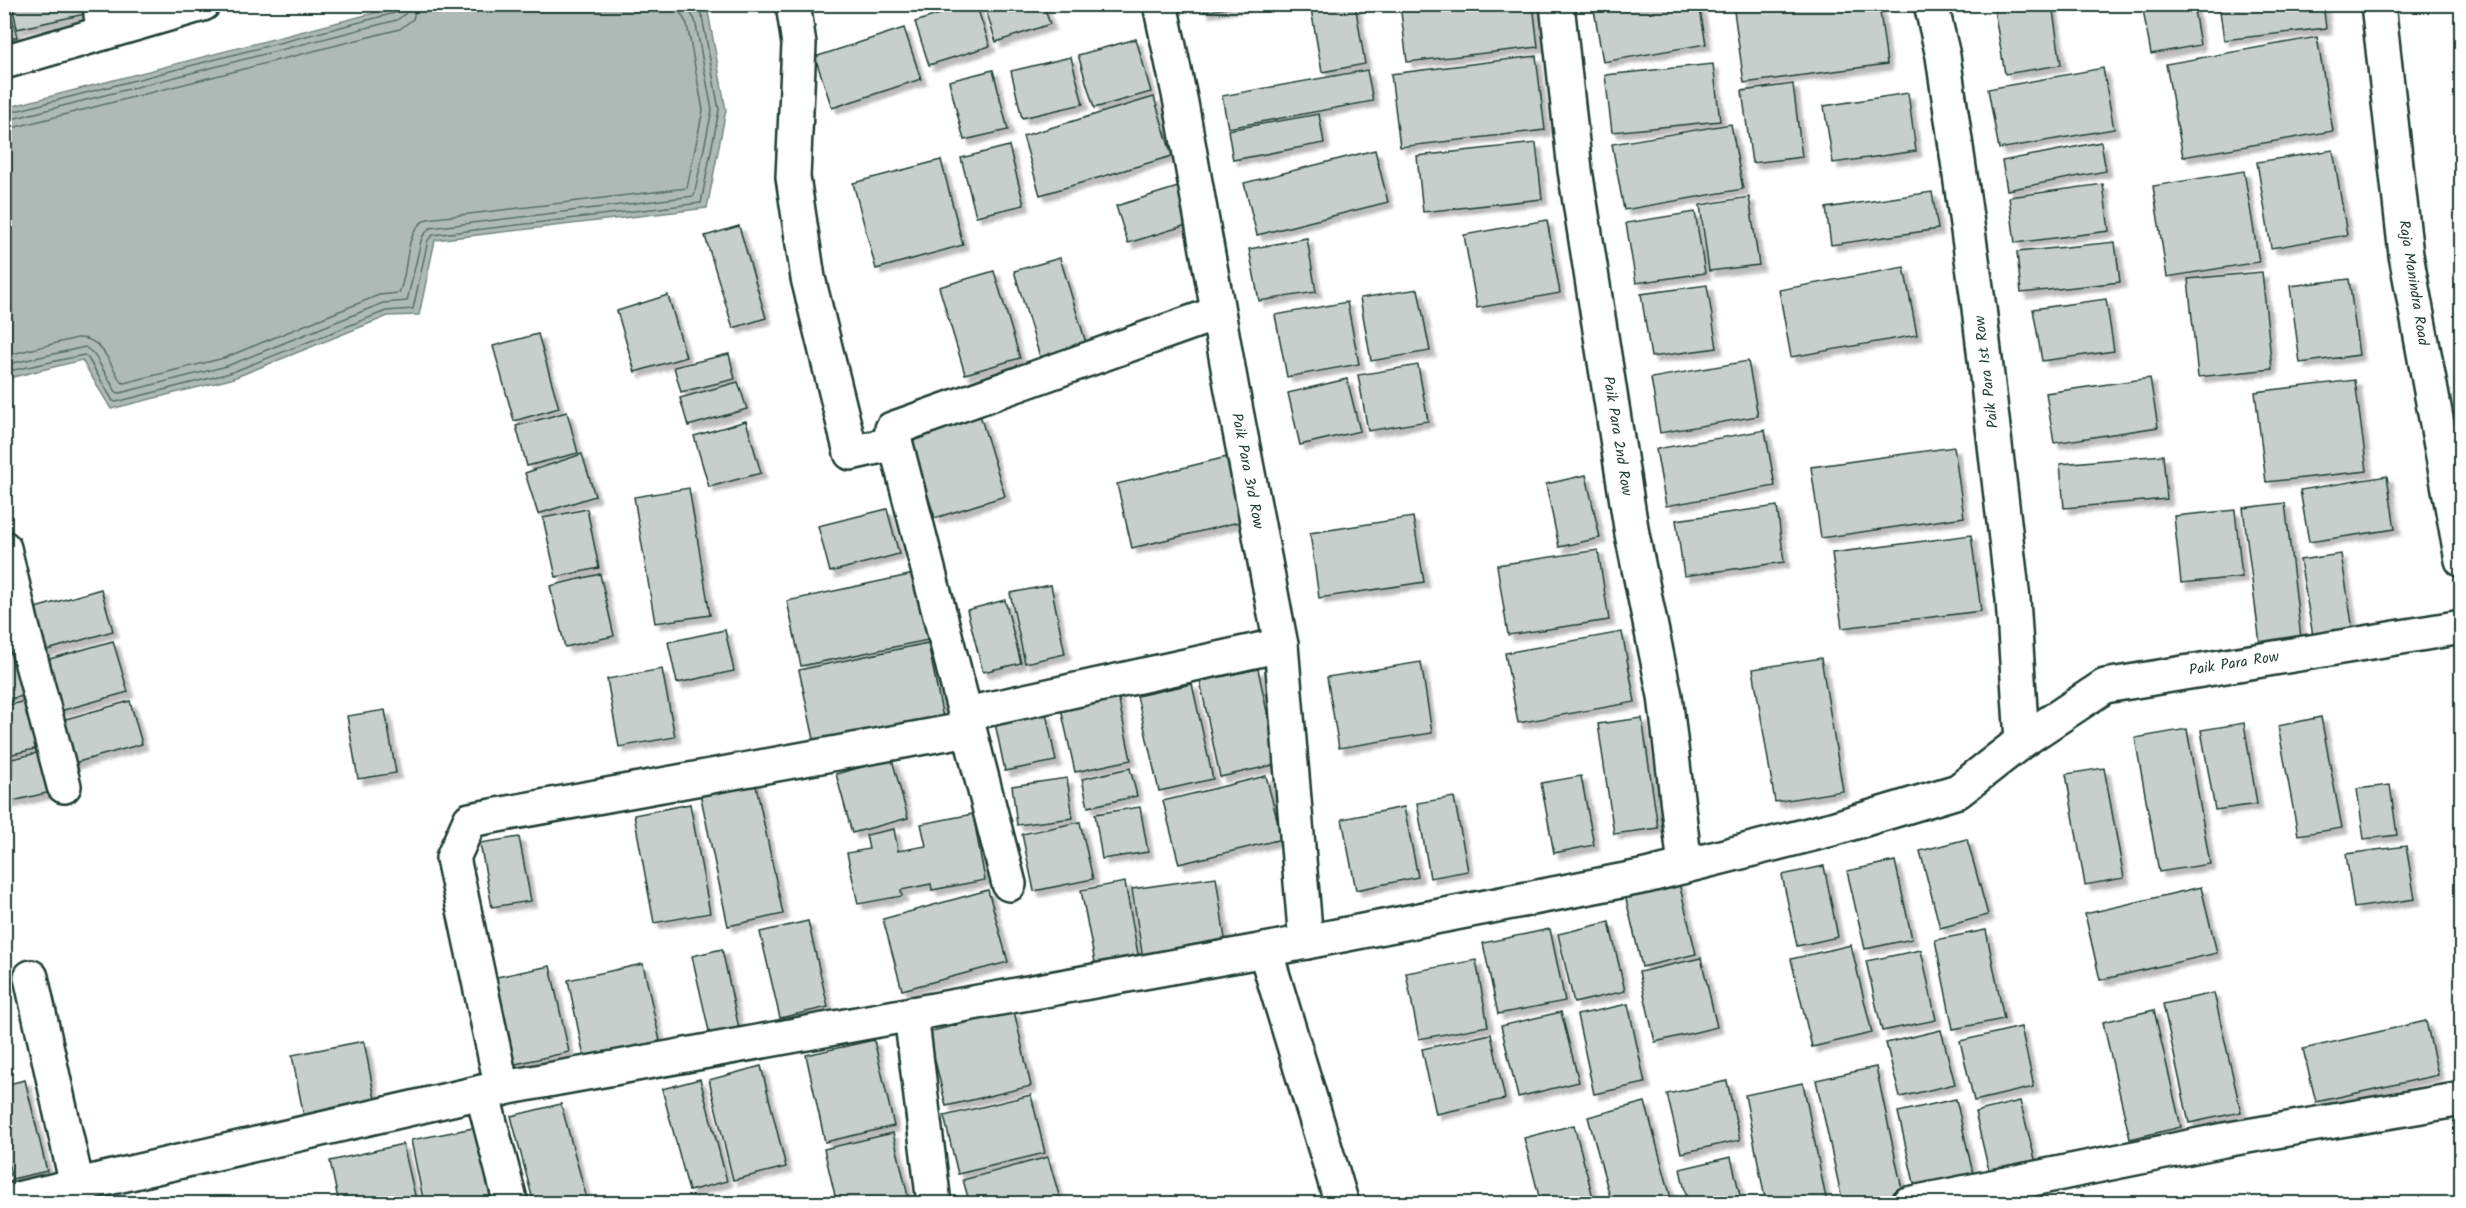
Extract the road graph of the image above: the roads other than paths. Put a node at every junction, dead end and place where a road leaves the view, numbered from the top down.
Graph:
1 (203, 4) edge
2 (792, 4) edge
3 (1160, 4) edge
4 (1557, 4) edge
5 (1931, 4) edge
6 (2378, 4) edge
7 (101, 19) edge
8 (4, 62) edge
9 (1218, 313) junction
10 (895, 443) junction
11 (4, 548) edge
12 (2462, 560) edge
13 (2462, 627) edge
14 (13, 628) edge
15 (1281, 645) junction
16 (967, 722) junction
17 (2022, 741) junction
18 (64, 786) dead end
19 (1685, 866) junction
20 (1009, 884) dead end
21 (1306, 942) junction
22 (1265, 950) junction
23 (30, 977) dead end
24 (911, 1014) junction
25 (492, 1091) junction
26 (2462, 1100) edge
27 (79, 1194) edge
28 (4, 1202) edge
29 (511, 1203) edge
30 (934, 1203) edge
31 (1342, 1203) edge
32 (1908, 1203) edge

1 - 7 street
2 - 10 street
3 - 9 street, Paik Para 3rd Row
4 - 19 street, Paik Para 2nd Row
5 - 17 street, Paik Para 1st Row
6 - 12 street, Raja Manindra Road
7 - 8 street
9 - 10 street
9 - 15 street, Paik Para 3rd Row
10 - 16 street
11 - 14 street
13 - 17 street, Paik Para Row
14 - 18 street
15 - 16 street
15 - 21 street, Paik Para 3rd Row
16 - 20 street
16 - 25 street
17 - 19 street, Paik Para Row
19 - 21 street, Paik Para Row
21 - 22 street, Paik Para Row
22 - 24 street, Paik Para Row
22 - 31 street
23 - 27 street
24 - 25 street, Paik Para Row
24 - 30 street
25 - 27 street, Paik Para Row
25 - 29 street
26 - 32 street
27 - 28 street, Paik Para Row

